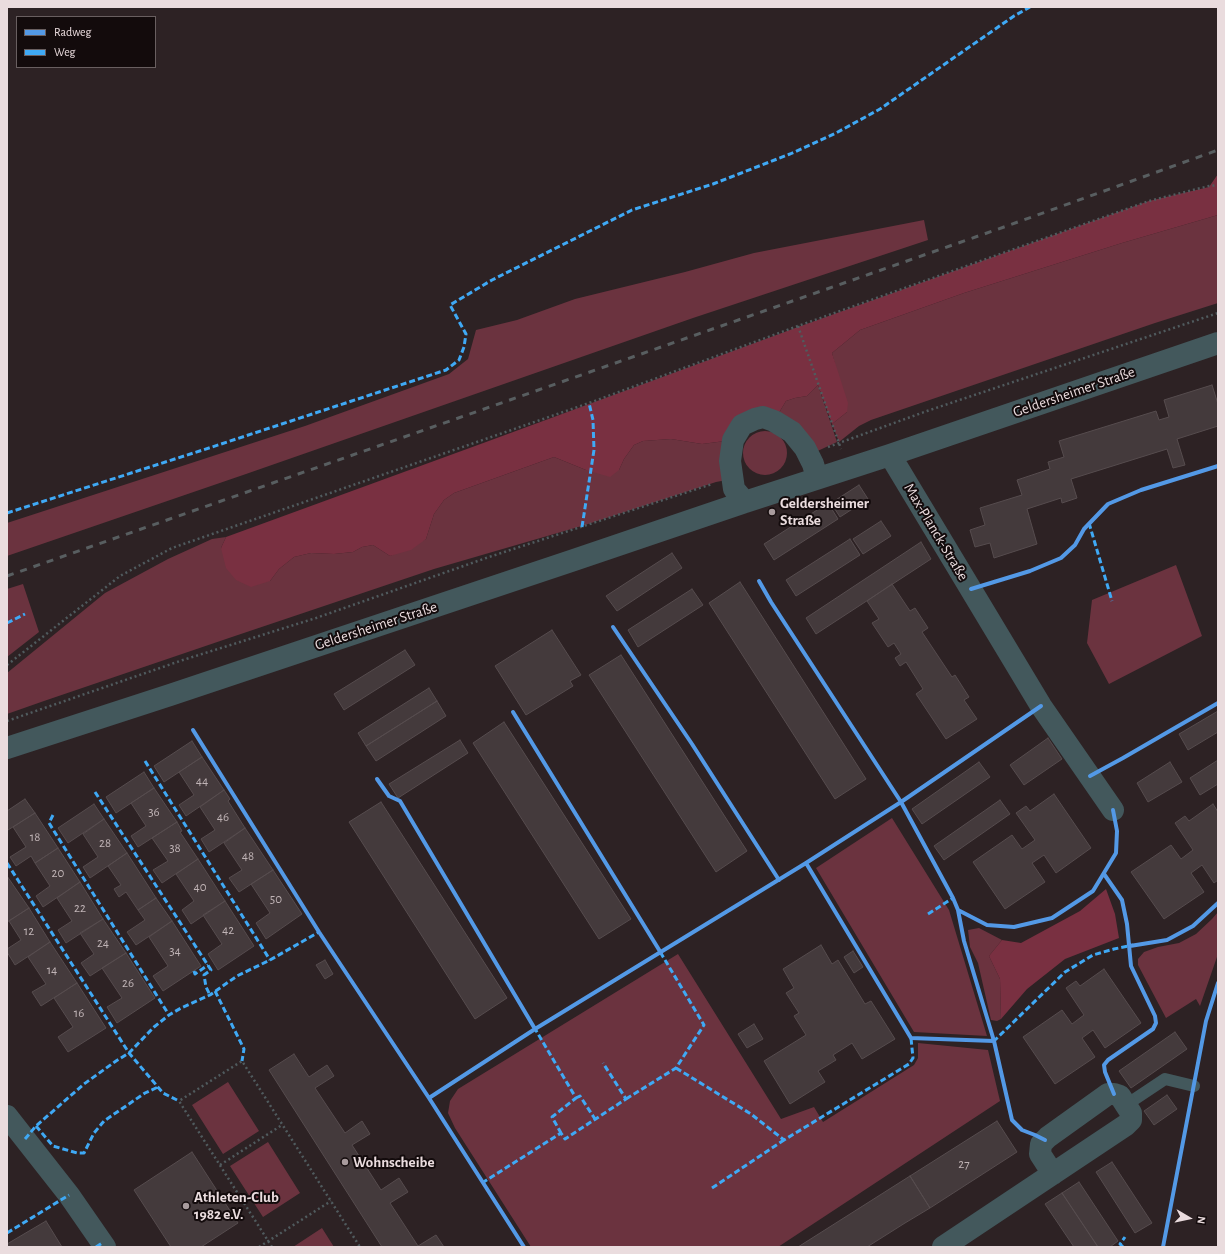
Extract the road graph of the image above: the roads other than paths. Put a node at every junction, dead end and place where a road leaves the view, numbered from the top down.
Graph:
1 (1218, 343) edge
2 (890, 455) junction
3 (817, 478) junction
4 (745, 502) junction
5 (7, 748) edge
6 (1112, 810) dead end
7 (1194, 1086) dead end
8 (1126, 1106) junction
9 (7, 1116) edge
10 (1052, 1174) junction
11 (105, 1247) edge
12 (944, 1247) edge

1 - 2 street, Geldersheimer Straße
2 - 3 street, Geldersheimer Straße
2 - 6 street, Max-Planck-Straße
3 - 4 street, Geldersheimer Straße
3 - 4 street
4 - 5 street, Geldersheimer Straße
7 - 8 lane
8 - 10 street
8 - 10 street
9 - 11 street
10 - 12 street

